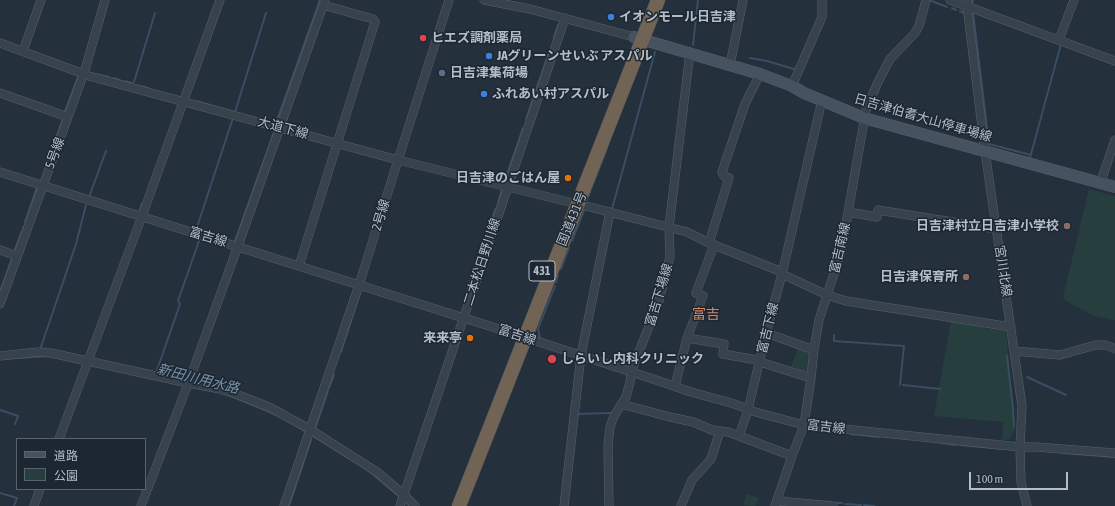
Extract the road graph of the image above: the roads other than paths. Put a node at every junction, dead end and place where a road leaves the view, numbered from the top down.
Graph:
1 (41, 0) edge
2 (105, 0) edge
3 (220, 0) edge
4 (450, 0) edge
5 (484, 0) edge
6 (649, 0) edge
7 (658, 0) edge
8 (743, 0) edge
9 (822, 0) edge
10 (926, 0) edge
11 (950, 0) edge
12 (1074, 0) edge
13 (324, 2) edge
14 (968, 3) edge
15 (565, 18) junction
16 (639, 38) junction
17 (1059, 40) junction
18 (0, 43) edge
19 (23, 51) junction
20 (690, 52) junction
21 (1115, 61) edge
22 (730, 65) junction
23 (84, 73) junction
24 (760, 74) junction
25 (792, 86) junction
26 (0, 92) edge
27 (822, 100) junction
28 (183, 101) junction
29 (68, 117) junction
30 (864, 118) junction
31 (280, 127) junction
32 (1115, 140) edge
33 (337, 143) junction
34 (985, 151) junction
35 (398, 160) junction
36 (0, 172) edge
37 (1100, 184) junction
38 (43, 185) junction
39 (507, 187) junction
40 (1115, 187) edge
41 (574, 203) junction
42 (610, 212) junction
43 (848, 212) junction
44 (142, 216) junction
45 (669, 227) junction
46 (996, 229) junction
47 (711, 244) junction
48 (238, 246) junction
49 (0, 250) edge
50 (18, 256) junction
51 (299, 266) junction
52 (782, 273) junction
53 (359, 285) junction
54 (827, 295) junction
55 (0, 304) edge
56 (464, 318) junction
57 (1011, 327) junction
58 (766, 332) junction
59 (521, 336) junction
60 (687, 338) junction
61 (1115, 349) edge
62 (814, 350) junction
63 (1014, 351) junction
64 (581, 355) junction
65 (0, 356) edge
66 (760, 362) junction
67 (87, 363) junction
68 (631, 372) junction
69 (811, 378) junction
70 (188, 385) junction
71 (675, 386) junction
72 (621, 404) junction
73 (748, 410) junction
74 (804, 425) junction
75 (720, 431) junction
76 (310, 433) junction
77 (739, 436) junction
78 (59, 438) edge
79 (1020, 447) junction
80 (1115, 453) edge
81 (792, 456) junction
82 (40, 490) edge
83 (402, 501) edge
84 (776, 504) edge
85 (34, 506) edge
86 (141, 506) edge
87 (284, 506) edge
88 (415, 506) edge
89 (450, 506) edge
90 (459, 506) edge
91 (564, 506) edge
92 (609, 506) edge
93 (682, 506) edge
94 (833, 506) edge
95 (1027, 506) edge

1 - 19 street
2 - 23 street, 5号線
3 - 28 street
4 - 35 street, 2号線
5 - 15 street
6 - 16 highway, 国道431号 / 431
7 - 16 highway, 国道431号 / 431
8 - 22 street
9 - 25 street
10 - 30 street, 富吉南線
11 - 14 street
12 - 17 street
13 - 31 street
13 - 33 street
14 - 17 street
14 - 34 street, 宮川北線
15 - 16 street
15 - 39 street, 二本松日野川線
16 - 20 main road, 日吉津伯耆大山停車場線
16 - 41 highway, 国道431号 / 431
17 - 21 street
18 - 19 street, 大道下線
19 - 23 street, 大道下線
20 - 22 main road, 日吉津伯耆大山停車場線
20 - 45 street, 富吉下場線
22 - 24 main road, 日吉津伯耆大山停車場線
23 - 28 street, 大道下線
23 - 29 street, 5号線
24 - 25 main road, 日吉津伯耆大山停車場線
24 - 47 street
25 - 27 main road, 日吉津伯耆大山停車場線
26 - 29 street
27 - 30 main road, 日吉津伯耆大山停車場線
27 - 52 street, 富吉下線
28 - 31 street, 大道下線
28 - 44 street
29 - 38 street, 5号線
30 - 34 main road, 日吉津伯耆大山停車場線
30 - 43 street, 富吉南線
31 - 33 street, 大道下線
31 - 48 street
32 - 37 street
33 - 35 street, 大道下線
33 - 51 street
34 - 37 main road, 日吉津伯耆大山停車場線
34 - 46 street, 宮川北線
35 - 39 street, 大道下線
35 - 53 street, 2号線
36 - 38 street, 富吉線
37 - 40 main road, 日吉津伯耆大山停車場線
38 - 44 street, 富吉線
38 - 50 street, 5号線
39 - 41 street, 大道下線
39 - 56 street, 二本松日野川線
41 - 42 street, 大道下線
41 - 59 highway, 国道431号 / 431
42 - 45 street, 大道下線
42 - 64 street
43 - 46 street
43 - 54 street, 富吉南線
44 - 48 street, 富吉線
44 - 67 street
45 - 47 street, 大道下線
45 - 68 street, 富吉下場線
46 - 57 street, 宮川北線
47 - 52 street, 大道下線
47 - 60 street
48 - 51 street, 富吉線
48 - 70 street
49 - 50 street
50 - 55 street, 5号線
51 - 53 street, 富吉線
52 - 54 street, 大道下線
52 - 58 street, 富吉下線
53 - 56 street, 富吉線
53 - 76 street, 2号線
54 - 57 street, 大道下線
54 - 62 street, 富吉南線
56 - 59 street, 富吉線
56 - 83 street, 二本松日野川線
57 - 63 street, 宮川北線
58 - 62 street
58 - 66 street, 富吉下線
59 - 64 street, 富吉線
59 - 89 highway, 国道431号 / 431
59 - 90 highway, 国道431号 / 431
60 - 66 street
60 - 71 street
61 - 63 street
62 - 69 street, 富吉南線
63 - 79 street, 宮川北線
64 - 68 street, 富吉線
64 - 91 street
65 - 67 street
66 - 69 street
66 - 73 street, 富吉下線
67 - 70 street
67 - 78 street
68 - 71 street, 富吉線
68 - 72 street, 富吉下場線
69 - 74 street, 富吉南線
70 - 76 street
70 - 86 street
71 - 73 street, 富吉線
72 - 75 street
72 - 92 street, 富吉下場線
73 - 74 street, 富吉線
73 - 77 street, 富吉下線
74 - 79 street, 富吉線
74 - 81 street, 富吉南線
75 - 77 street
75 - 93 street
76 - 83 street
76 - 87 street, 2号線
77 - 81 street
79 - 80 street, 富吉線
79 - 95 street, 宮川北線
81 - 84 street, 富吉南線
82 - 85 street
83 - 88 street
84 - 94 street

